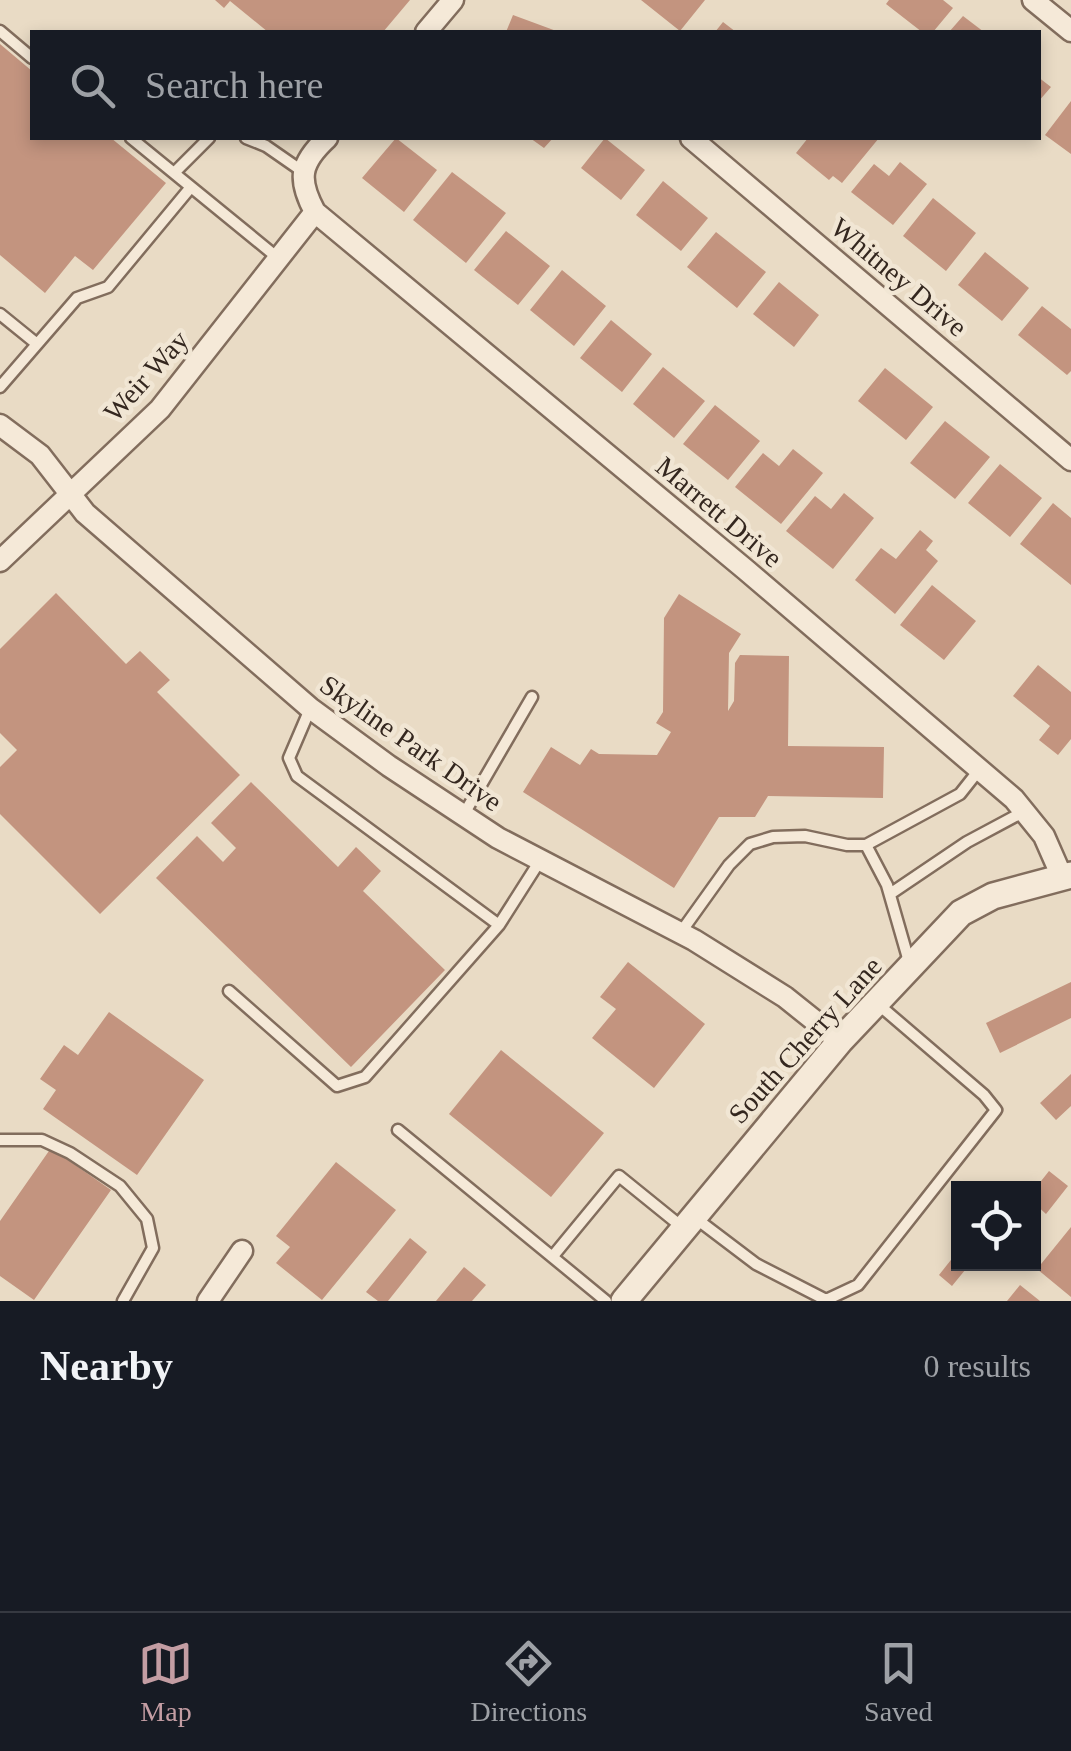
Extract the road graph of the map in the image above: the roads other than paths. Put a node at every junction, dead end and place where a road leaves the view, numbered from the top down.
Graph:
1 (453, 0) edge
2 (1032, 0) edge
3 (428, 30) edge
4 (0, 31) edge
5 (1071, 31) edge
6 (30, 56) edge
7 (133, 140) edge
8 (206, 140) edge
9 (251, 140) edge
10 (325, 140) edge
11 (693, 140) edge
12 (302, 172) junction
13 (174, 173) junction
14 (191, 186) junction
15 (315, 212) junction
16 (279, 258) junction
17 (0, 314) edge
18 (37, 344) junction
19 (0, 387) edge
20 (0, 425) edge
21 (1071, 460) edge
22 (70, 494) junction
23 (0, 561) edge
24 (532, 697) dead end
25 (310, 708) junction
26 (980, 770) junction
27 (1024, 811) junction
28 (464, 815) junction
29 (866, 845) junction
30 (541, 859) junction
31 (1066, 876) edge
32 (890, 894) junction
33 (500, 925) junction
34 (681, 932) junction
35 (911, 966) junction
36 (229, 991) dead end
37 (876, 1003) junction
38 (840, 1041) junction
39 (398, 1130) dead end
40 (0, 1140) edge
41 (688, 1222) junction
42 (242, 1251) dead end
43 (553, 1256) junction
44 (122, 1301) edge
45 (208, 1301) edge
46 (606, 1301) edge
47 (624, 1301) edge

1 - 3 street
2 - 5 street
4 - 6 lane
7 - 13 lane
8 - 13 lane
9 - 12 lane
10 - 12 street
11 - 21 street, Whitney Drive
12 - 15 street
13 - 14 lane
14 - 16 lane
14 - 18 lane
15 - 16 street, Weir Way
15 - 26 street, Marrett Drive
16 - 22 street, Weir Way
17 - 18 lane
18 - 19 lane
20 - 22 street, Skyline Park Drive
22 - 23 street, Weir Way
22 - 25 street, Skyline Park Drive
24 - 28 lane
25 - 28 street, Skyline Park Drive
25 - 33 lane
26 - 27 street, Marrett Drive
26 - 29 lane
27 - 31 street, Marrett Drive
27 - 32 lane
28 - 30 street, Skyline Park Drive
29 - 32 lane
29 - 34 lane
30 - 33 lane
30 - 34 street, Skyline Park Drive
31 - 35 street, South Cherry Lane
32 - 35 lane
33 - 36 lane
34 - 38 street, Skyline Park Drive
35 - 37 street, South Cherry Lane
37 - 38 street, South Cherry Lane
37 - 41 lane
38 - 41 street, South Cherry Lane
39 - 43 lane
40 - 44 lane
41 - 43 lane
41 - 47 street, South Cherry Lane
42 - 45 street
43 - 46 lane

